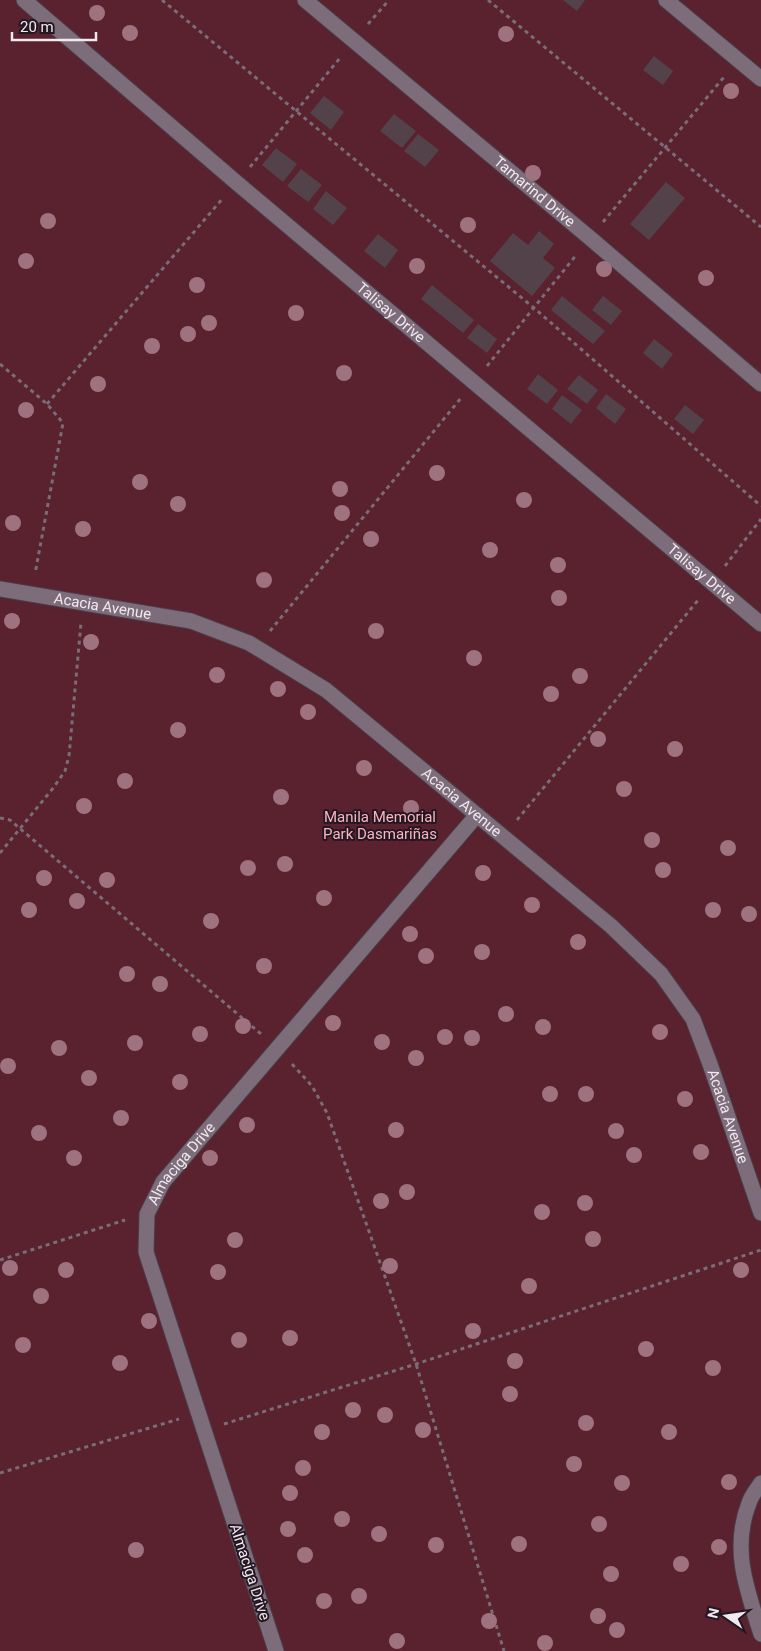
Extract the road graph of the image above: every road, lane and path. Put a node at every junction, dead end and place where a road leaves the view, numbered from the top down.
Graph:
1 (24, 0) edge
2 (162, 0) edge
3 (305, 0) edge
4 (389, 0) edge
5 (488, 0) edge
6 (666, 0) edge
7 (354, 41) junction
8 (739, 60) junction
9 (761, 79) edge
10 (295, 111) junction
11 (666, 147) junction
12 (237, 183) junction
13 (761, 227) edge
14 (590, 238) junction
15 (534, 308) junction
16 (0, 364) edge
17 (474, 382) junction
18 (761, 384) edge
19 (47, 404) junction
20 (761, 506) edge
21 (761, 519) edge
22 (712, 583) junction
23 (0, 589) edge
24 (31, 594) junction
25 (82, 603) junction
26 (761, 624) edge
27 (257, 647) junction
28 (477, 815) junction
29 (0, 818) edge
30 (20, 829) junction
31 (503, 837) junction
32 (0, 854) edge
33 (278, 1048) junction
34 (761, 1213) edge
35 (147, 1214) junction
36 (761, 1250) edge
37 (0, 1260) edge
38 (416, 1364) junction
39 (199, 1413) junction
40 (204, 1431) junction
41 (0, 1473) edge
42 (761, 1483) edge
43 (761, 1634) edge
44 (276, 1651) edge
45 (504, 1651) edge

1 - 12 lane, Talisay Drive
2 - 10 path
3 - 7 lane, Tamarind Drive
4 - 7 path
5 - 11 path
6 - 8 lane
7 - 10 path
7 - 14 lane, Tamarind Drive
8 - 9 lane
8 - 11 path
10 - 12 path
10 - 15 path
11 - 13 path
11 - 14 path
12 - 17 lane, Talisay Drive
12 - 19 path
14 - 15 path
14 - 18 lane, Tamarind Drive
15 - 17 path
15 - 20 path
16 - 19 path
17 - 22 lane, Talisay Drive
17 - 27 path
19 - 24 path
21 - 22 path
22 - 26 lane, Talisay Drive
22 - 31 path
23 - 24 lane, Acacia Avenue
24 - 25 lane, Acacia Avenue
25 - 27 lane, Acacia Avenue
25 - 30 path
27 - 28 lane, Acacia Avenue
28 - 31 lane, Acacia Avenue
28 - 33 lane, Almaciga Drive
29 - 30 path
30 - 32 path
30 - 33 path
31 - 34 lane, Acacia Avenue
33 - 35 lane, Almaciga Drive
33 - 38 path
35 - 37 path
35 - 39 lane, Almaciga Drive
36 - 38 path
38 - 40 path
38 - 45 path
39 - 40 lane, Almaciga Drive
39 - 41 path
40 - 44 lane, Almaciga Drive
42 - 43 lane

